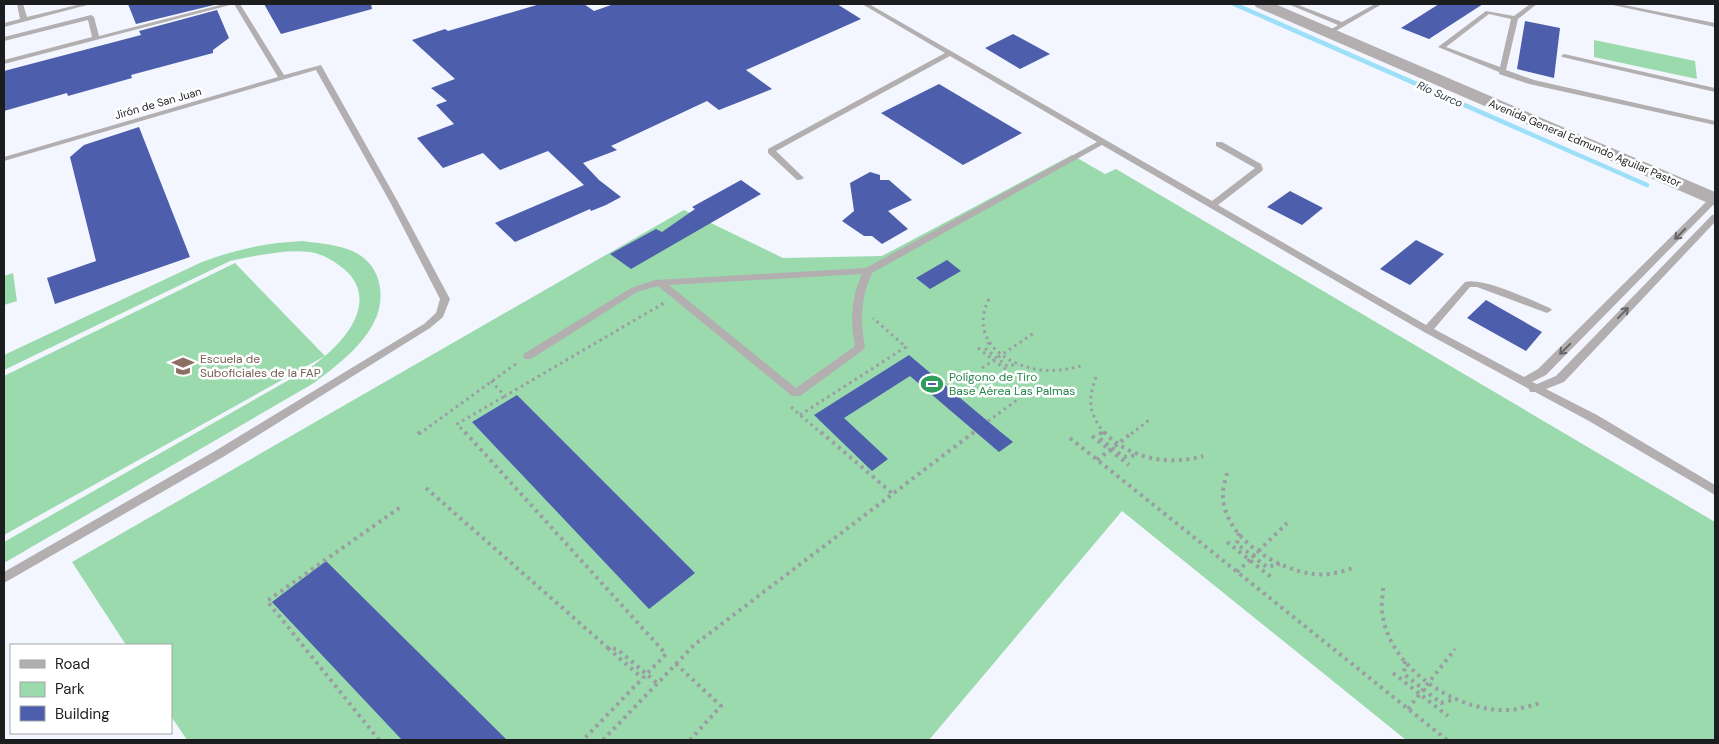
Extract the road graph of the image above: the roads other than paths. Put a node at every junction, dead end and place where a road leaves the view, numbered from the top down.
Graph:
1 (20, 4) edge
2 (88, 4) edge
3 (231, 4) edge
4 (237, 4) edge
5 (865, 4) edge
6 (1291, 4) edge
7 (1379, 4) edge
8 (1534, 4) edge
9 (1611, 4) edge
10 (1269, 5) edge
11 (78, 6) junction
12 (1515, 18) junction
13 (24, 20) junction
14 (82, 20) junction
15 (4, 25) edge
16 (1715, 26) edge
17 (1336, 29) junction
18 (96, 38) junction
19 (4, 39) edge
20 (950, 53) junction
21 (1564, 56) dead end
22 (4, 62) edge
23 (1502, 72) junction
24 (282, 78) junction
25 (1715, 90) edge
26 (1715, 123) edge
27 (1102, 142) junction
28 (1220, 144) dead end
29 (4, 159) edge
30 (800, 178) dead end
31 (1715, 205) edge
32 (1211, 206) junction
33 (1692, 222) junction
34 (1706, 228) junction
35 (1652, 262) junction
36 (1667, 268) junction
37 (868, 271) junction
38 (660, 283) junction
39 (1547, 310) dead end
40 (1427, 330) junction
41 (528, 356) road end
42 (1523, 382) junction
43 (1534, 389) junction
44 (1715, 490) edge
45 (4, 578) edge

1 - 13 lane
2 - 11 lane
3 - 18 lane
4 - 24 lane
5 - 20 lane
6 - 17 lane
7 - 17 lane
8 - 12 lane
9 - 16 lane
10 - 17 street, Avenida General Edmundo Aguilar Pastor
11 - 13 lane
11 - 14 lane
12 - 23 lane
12 - 23 lane
13 - 15 lane
14 - 18 lane
14 - 19 lane
17 - 31 street, Avenida General Edmundo Aguilar Pastor
18 - 22 lane
20 - 27 lane
20 - 30 lane
21 - 25 lane
23 - 26 lane
24 - 29 lane, Jirón de San Juan
24 - 45 lane, Jirón de San Juan
27 - 32 lane
27 - 37 lane
28 - 32 lane
31 - 33 lane
31 - 34 lane
32 - 40 lane
33 - 34 lane
33 -> 35 lane
34 - 36 lane
35 - 36 lane
35 -> 42 lane
43 -> 36 lane
37 - 38 lane
37 - 38 lane
38 - 41 lane
39 - 40 lane
40 - 42 lane
42 - 43 lane
43 - 44 lane

